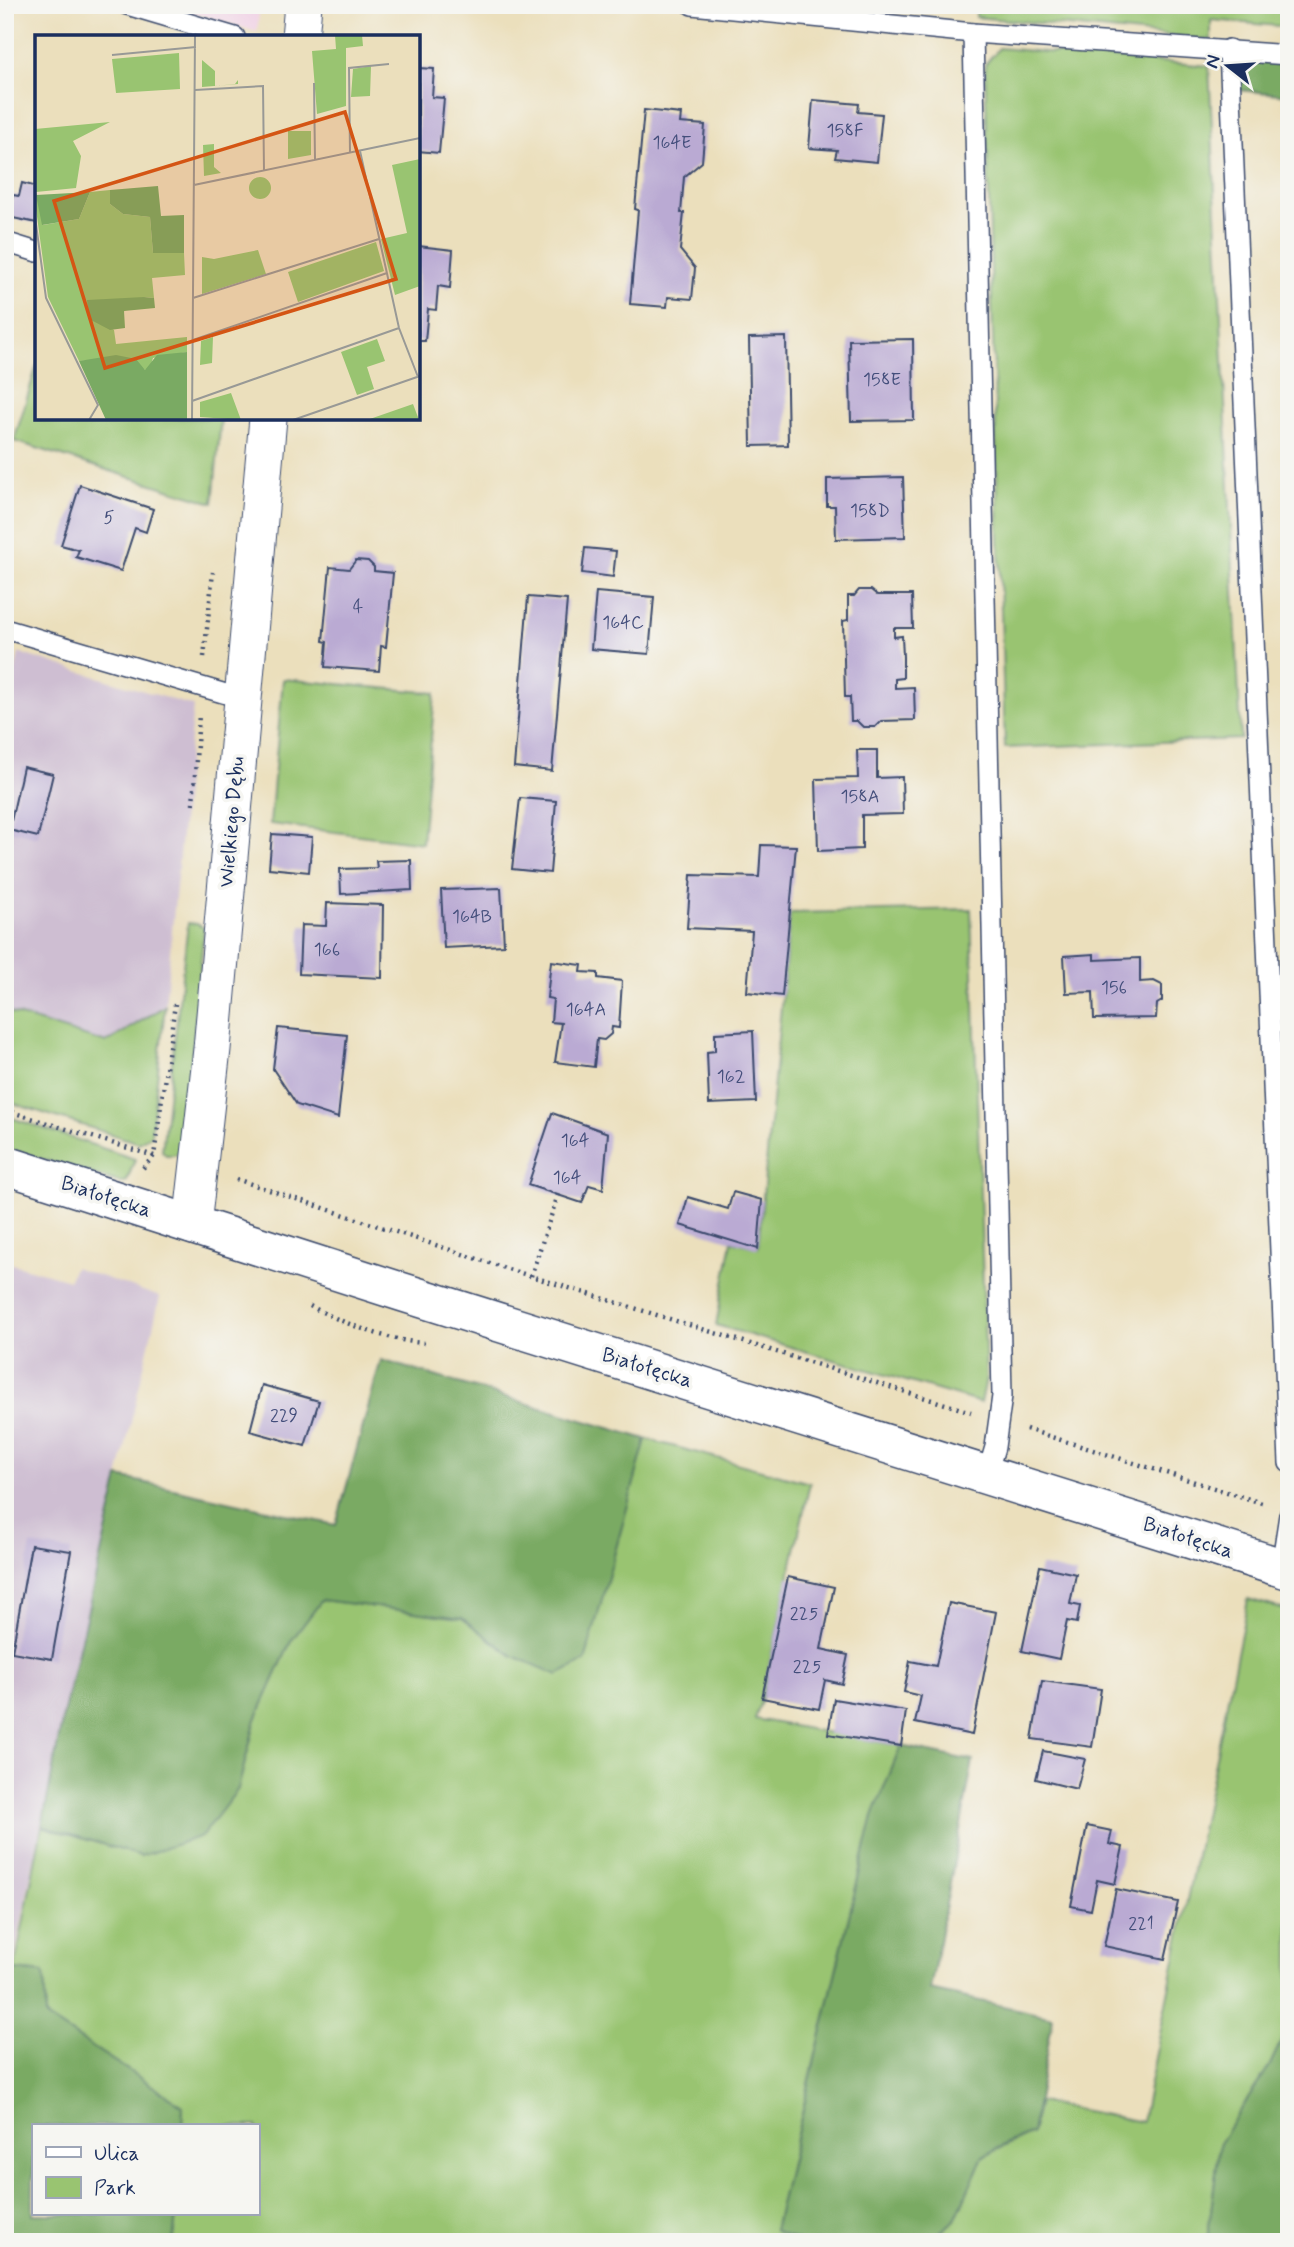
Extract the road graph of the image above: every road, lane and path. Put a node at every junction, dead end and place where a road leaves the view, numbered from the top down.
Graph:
1 (127, 5) edge
2 (303, 5) edge
3 (692, 5) edge
4 (973, 33) junction
5 (228, 35) edge
6 (300, 35) edge
7 (1230, 49) junction
8 (1289, 55) edge
9 (5, 243) edge
10 (35, 251) edge
11 (268, 420) edge
12 (214, 566) dead end
13 (5, 629) edge
14 (201, 687) junction
15 (243, 699) junction
16 (192, 810) dead end
17 (176, 992) dead end
18 (5, 1110) edge
19 (5, 1165) edge
20 (226, 1175) dead end
21 (558, 1195) dead end
22 (192, 1225) junction
23 (531, 1276) junction
24 (1000, 1420) junction
25 (1289, 1463) edge
26 (987, 1474) junction
27 (1267, 1505) dead end
28 (1289, 1515) edge
29 (1285, 1569) edge

1 - 5 lane
2 - 6 street
3 - 4 lane
4 - 7 lane
4 - 24 lane
7 - 8 lane
7 - 25 lane
9 - 10 lane
11 - 15 street, Wielkiego Dębu
12 - 14 path
13 - 14 lane
14 - 15 lane
14 - 16 path
15 - 22 street, Wielkiego Dębu
17 - 18 path
19 - 22 street, Białołęcka
20 - 23 path
21 - 23 path
22 - 26 street, Białołęcka
23 - 24 path
24 - 26 lane
24 - 27 path
26 - 29 street, Białołęcka
28 - 29 lane

